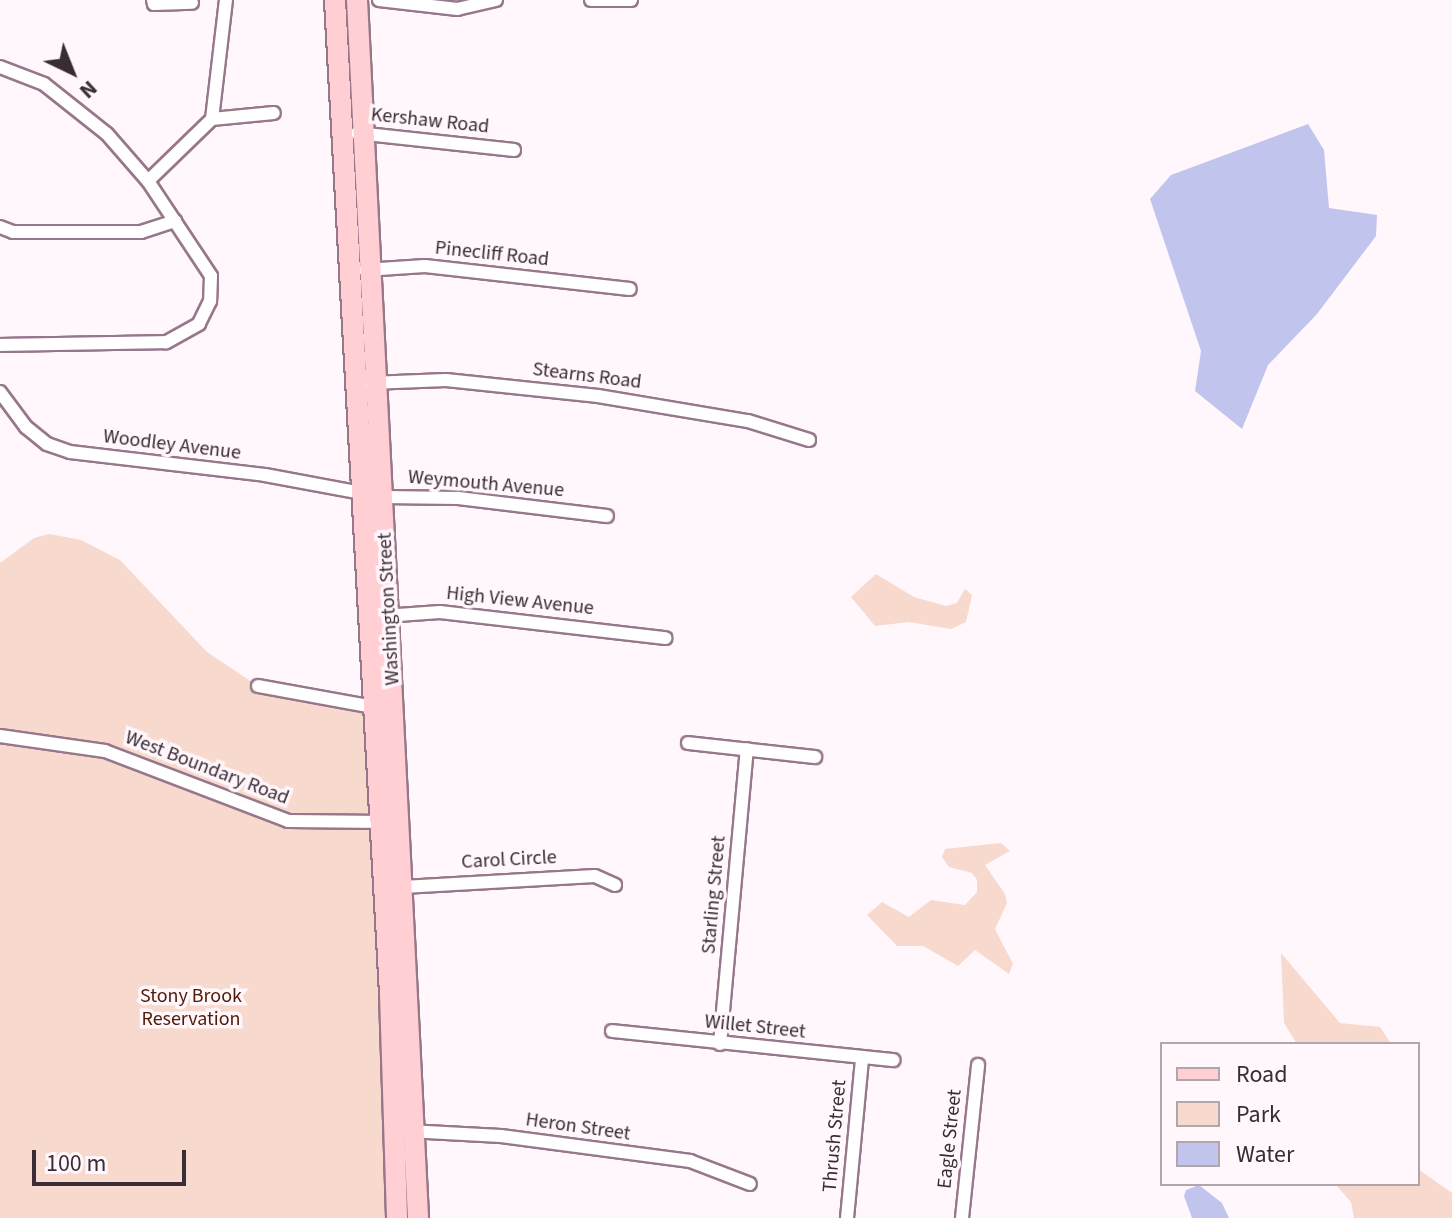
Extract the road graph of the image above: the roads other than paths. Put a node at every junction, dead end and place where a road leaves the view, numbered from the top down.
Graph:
1 (153, 0) edge
2 (226, 0) edge
3 (335, 0) edge
4 (357, 0) edge
5 (379, 0) edge
6 (496, 0) edge
7 (591, 0) edge
8 (631, 0) edge
9 (192, 3) dead end
10 (0, 67) edge
11 (274, 113) dead end
12 (212, 119) junction
13 (363, 133) junction
14 (342, 134) junction
15 (514, 150) dead end
16 (148, 181) junction
17 (175, 221) junction
18 (0, 227) edge
19 (371, 269) junction
20 (350, 271) junction
21 (630, 289) dead end
22 (0, 345) edge
23 (377, 382) junction
24 (356, 384) junction
25 (0, 392) edge
26 (809, 440) dead end
27 (363, 491) junction
28 (384, 497) junction
29 (607, 516) dead end
30 (378, 617) junction
31 (666, 638) dead end
32 (258, 686) dead end
33 (373, 707) junction
34 (0, 736) edge
35 (688, 743) dead end
36 (747, 749) junction
37 (815, 757) dead end
38 (379, 822) junction
39 (402, 823) junction
40 (615, 885) dead end
41 (403, 887) junction
42 (612, 1031) dead end
43 (720, 1044) junction
44 (862, 1058) junction
45 (894, 1060) dead end
46 (978, 1065) dead end
47 (407, 1131) junction
48 (750, 1184) dead end
49 (397, 1218) edge
50 (418, 1218) edge
51 (847, 1218) edge
52 (962, 1218) edge

1 - 9 street
2 - 12 street
3 - 14 main road, Washington Street
4 - 13 main road, Washington Street
5 - 6 street
7 - 8 street
10 - 16 street
11 - 12 street
12 - 16 street
13 - 14 street, Kershaw Road
13 - 15 street, Kershaw Road
13 - 19 main road, Washington Street
14 - 20 main road, Washington Street
16 - 17 street
17 - 18 street
17 - 22 street
19 - 20 street, Pinecliff Road
19 - 21 street, Pinecliff Road
19 - 23 main road, Washington Street
20 - 24 main road, Washington Street
23 - 24 street, Stearns Road
23 - 26 street, Stearns Road
23 - 28 main road, Washington Street
24 - 27 main road, Washington Street
25 - 27 street, Woodley Avenue
27 - 28 street, Weymouth Avenue
27 - 30 main road, Washington Street
28 - 29 street, Weymouth Avenue
28 - 30 main road, Washington Street
30 - 31 street, High View Avenue
30 - 33 main road, Washington Street
30 - 39 main road, Washington Street
32 - 33 street
33 - 38 main road, Washington Street
34 - 38 street, West Boundary Road
35 - 36 street
36 - 37 street
36 - 43 street, Starling Street
38 - 39 street, West Boundary Road
38 - 47 main road, Washington Street
39 - 41 main road, Washington Street
40 - 41 street, Carol Circle
41 - 47 main road, Washington Street
42 - 43 street, Willet Street
43 - 44 street, Willet Street
44 - 45 street, Willet Street
44 - 51 street, Thrush Street
46 - 52 street, Eagle Street
47 - 48 street, Heron Street
47 - 49 main road, Washington Street
47 - 50 main road, Washington Street

